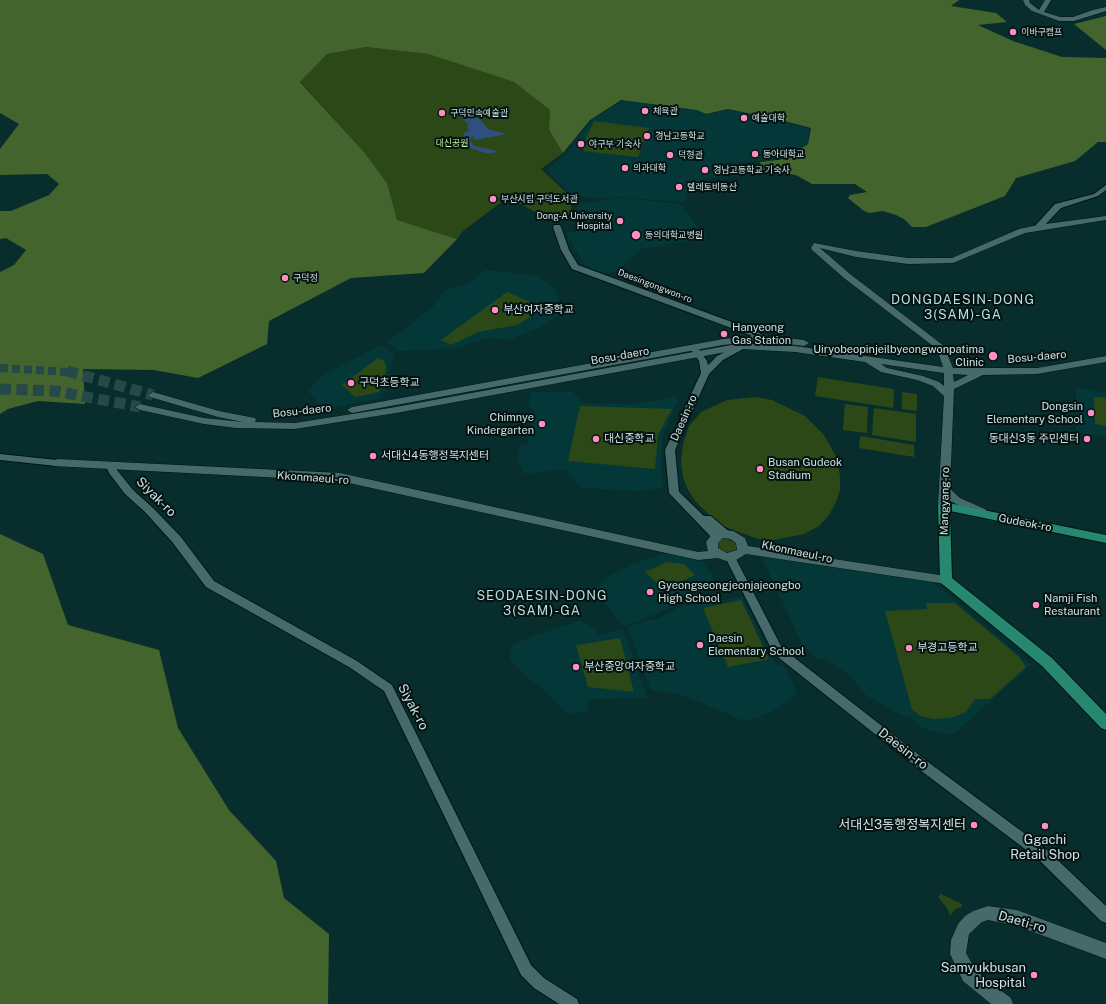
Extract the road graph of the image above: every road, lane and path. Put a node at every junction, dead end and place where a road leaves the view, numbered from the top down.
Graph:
1 (1026, 0) edge
2 (1048, 0) edge
3 (1106, 9) edge
4 (1040, 13) junction
5 (1106, 187) edge
6 (1106, 218) edge
7 (1038, 226) junction
8 (557, 227) dead end
9 (856, 254) junction
10 (830, 262) junction
11 (762, 342) junction
12 (742, 346) junction
13 (695, 350) junction
14 (1106, 352) edge
15 (864, 359) junction
16 (1106, 359) edge
17 (1073, 362) junction
18 (948, 367) junction
19 (979, 372) junction
20 (705, 373) junction
21 (949, 391) junction
22 (153, 395) tunnel mouth
23 (140, 407) tunnel mouth
24 (0, 457) edge
25 (57, 463) joint
26 (112, 466) junction
27 (945, 490) junction
28 (944, 506) junction
29 (991, 516) junction
30 (1106, 539) edge
31 (718, 542) junction
32 (742, 545) junction
33 (730, 557) junction
34 (946, 580) junction
35 (1106, 724) edge
36 (1106, 916) edge
37 (1106, 951) edge
38 (572, 1004) edge
39 (1005, 1004) edge

1 - 4 main road
2 - 4 main road
3 - 4 main road
5 - 7 street
6 - 7 main road, Mangyang-ro
7 - 9 main road, Mangyang-ro
8 - 11 street, Daesingongwon-ro
9 - 10 main road, Mangyang-ro
9 - 10 main road, Mangyang-ro
10 - 18 main road, Mangyang-ro
11 - 12 main road, Bosu-daero
11 - 13 main road, Bosu-daero
11 - 15 main road, Bosu-daero
11 - 18 main road, Bosu-daero
12 - 13 main road, Bosu-daero
12 - 20 street
13 - 20 street
13 - 22 main road, Bosu-daero
13 - 23 main road, Bosu-daero
14 - 17 main road, Bosu-daero
15 - 18 main road, Bosu-daero
15 - 21 main road
16 - 17 main road, Bosu-daero
17 - 18 main road, Bosu-daero
17 - 19 main road, Bosu-daero
18 - 19 main road, Bosu-daero
18 - 21 main road, Mangyang-ro
19 - 21 main road
20 - 31 street, Daesin-ro
21 - 27 main road, Mangyang-ro
24 - 25 street, Kkonmaeul-ro
25 - 26 main road, Kkonmaeul-ro
26 - 31 main road, Kkonmaeul-ro
26 - 38 street, Siyak-ro
27 - 28 main road, Mangyang-ro
27 - 29 main road
28 - 29 main road, Gudeok-ro
28 - 34 main road, Mangyang-ro
29 - 30 main road, Gudeok-ro
31 - 32 main road, Kkonmaeul-ro
31 - 33 main road, Kkonmaeul-ro
32 - 33 main road
32 - 34 main road, Kkonmaeul-ro
33 - 36 street, Daesin-ro
34 - 35 main road
37 - 39 main road, Daeti-ro

